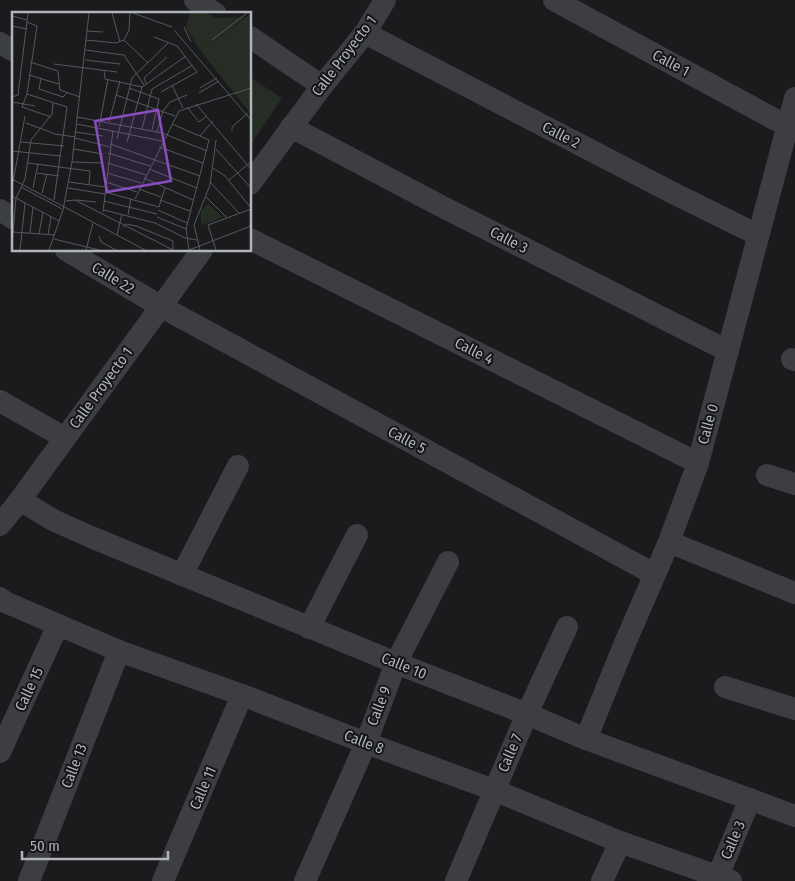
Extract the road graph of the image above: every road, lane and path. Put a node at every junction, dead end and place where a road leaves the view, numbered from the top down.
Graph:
1 (195, 0) edge
2 (385, 0) edge
3 (554, 0) edge
4 (213, 12) edge
5 (365, 33) junction
6 (251, 38) edge
7 (0, 43) edge
8 (12, 50) edge
9 (322, 86) junction
10 (795, 98) edge
11 (787, 126) junction
12 (291, 127) junction
13 (251, 183) edge
14 (0, 210) edge
15 (12, 218) edge
16 (758, 235) junction
17 (251, 240) edge
18 (68, 251) edge
19 (201, 251) edge
20 (160, 306) junction
21 (728, 351) junction
22 (0, 401) edge
23 (65, 438) junction
24 (698, 463) junction
25 (238, 466) dead end
26 (767, 475) dead end
27 (795, 484) edge
28 (20, 500) junction
29 (0, 525) edge
30 (357, 535) dead end
31 (669, 542) junction
32 (448, 562) dead end
33 (654, 574) junction
34 (182, 575) junction
35 (795, 593) edge
36 (0, 598) edge
37 (58, 625) junction
38 (568, 627) dead end
39 (309, 628) junction
40 (119, 651) junction
41 (396, 663) junction
42 (725, 687) dead end
43 (242, 695) junction
44 (795, 709) edge
45 (526, 714) junction
46 (586, 739) junction
47 (366, 742) junction
48 (0, 752) edge
49 (494, 790) junction
50 (750, 799) junction
51 (795, 816) edge
52 (620, 842) junction
53 (721, 880) edge
54 (29, 881) edge
55 (164, 881) edge
56 (305, 881) edge
57 (456, 881) edge
58 (602, 881) edge

1 - 4 street
2 - 5 street, Calle Proyecto 1
3 - 11 street, Calle 1
5 - 9 street, Calle Proyecto 1
5 - 16 street, Calle 2
6 - 9 street
7 - 8 street
9 - 12 street, Calle Proyecto 1
10 - 11 street, Calle 0
11 - 16 street, Calle 0
12 - 13 street, Calle Proyecto 1
12 - 21 street, Calle 3
14 - 15 street
16 - 21 street, Calle 0
17 - 24 street, Calle 4
18 - 20 street, Calle 22
19 - 20 street, Calle Proyecto 1
20 - 23 street, Calle Proyecto 1
20 - 33 street, Calle 5
21 - 24 street, Calle 0
22 - 23 street
23 - 28 street, Calle Proyecto 1
24 - 31 street, Calle 0
25 - 34 street
26 - 27 street
28 - 29 street, Calle Proyecto 1
28 - 34 street, Calle 10
30 - 39 street
31 - 33 street, Calle 0
31 - 35 street
32 - 41 street, Calle 9
33 - 46 street, Calle 0
34 - 39 street, Calle 10
36 - 37 street, Calle 8
37 - 40 street, Calle 8
37 - 48 street, Calle 15
38 - 45 street, Calle 7
39 - 41 street, Calle 10
40 - 43 street, Calle 8
40 - 54 street, Calle 13
41 - 45 street, Calle 10
41 - 47 street, Calle 9
42 - 44 street
43 - 47 street, Calle 8
43 - 55 street, Calle 11
45 - 46 street, Calle 10
45 - 49 street, Calle 7
46 - 50 street, Calle 10
47 - 49 street, Calle 8
47 - 56 street, Calle 9
49 - 52 street, Calle 8
49 - 57 street, Calle 7
50 - 51 street, Calle 10
50 - 53 street, Calle 3
52 - 53 street, Calle 8
52 - 58 street

